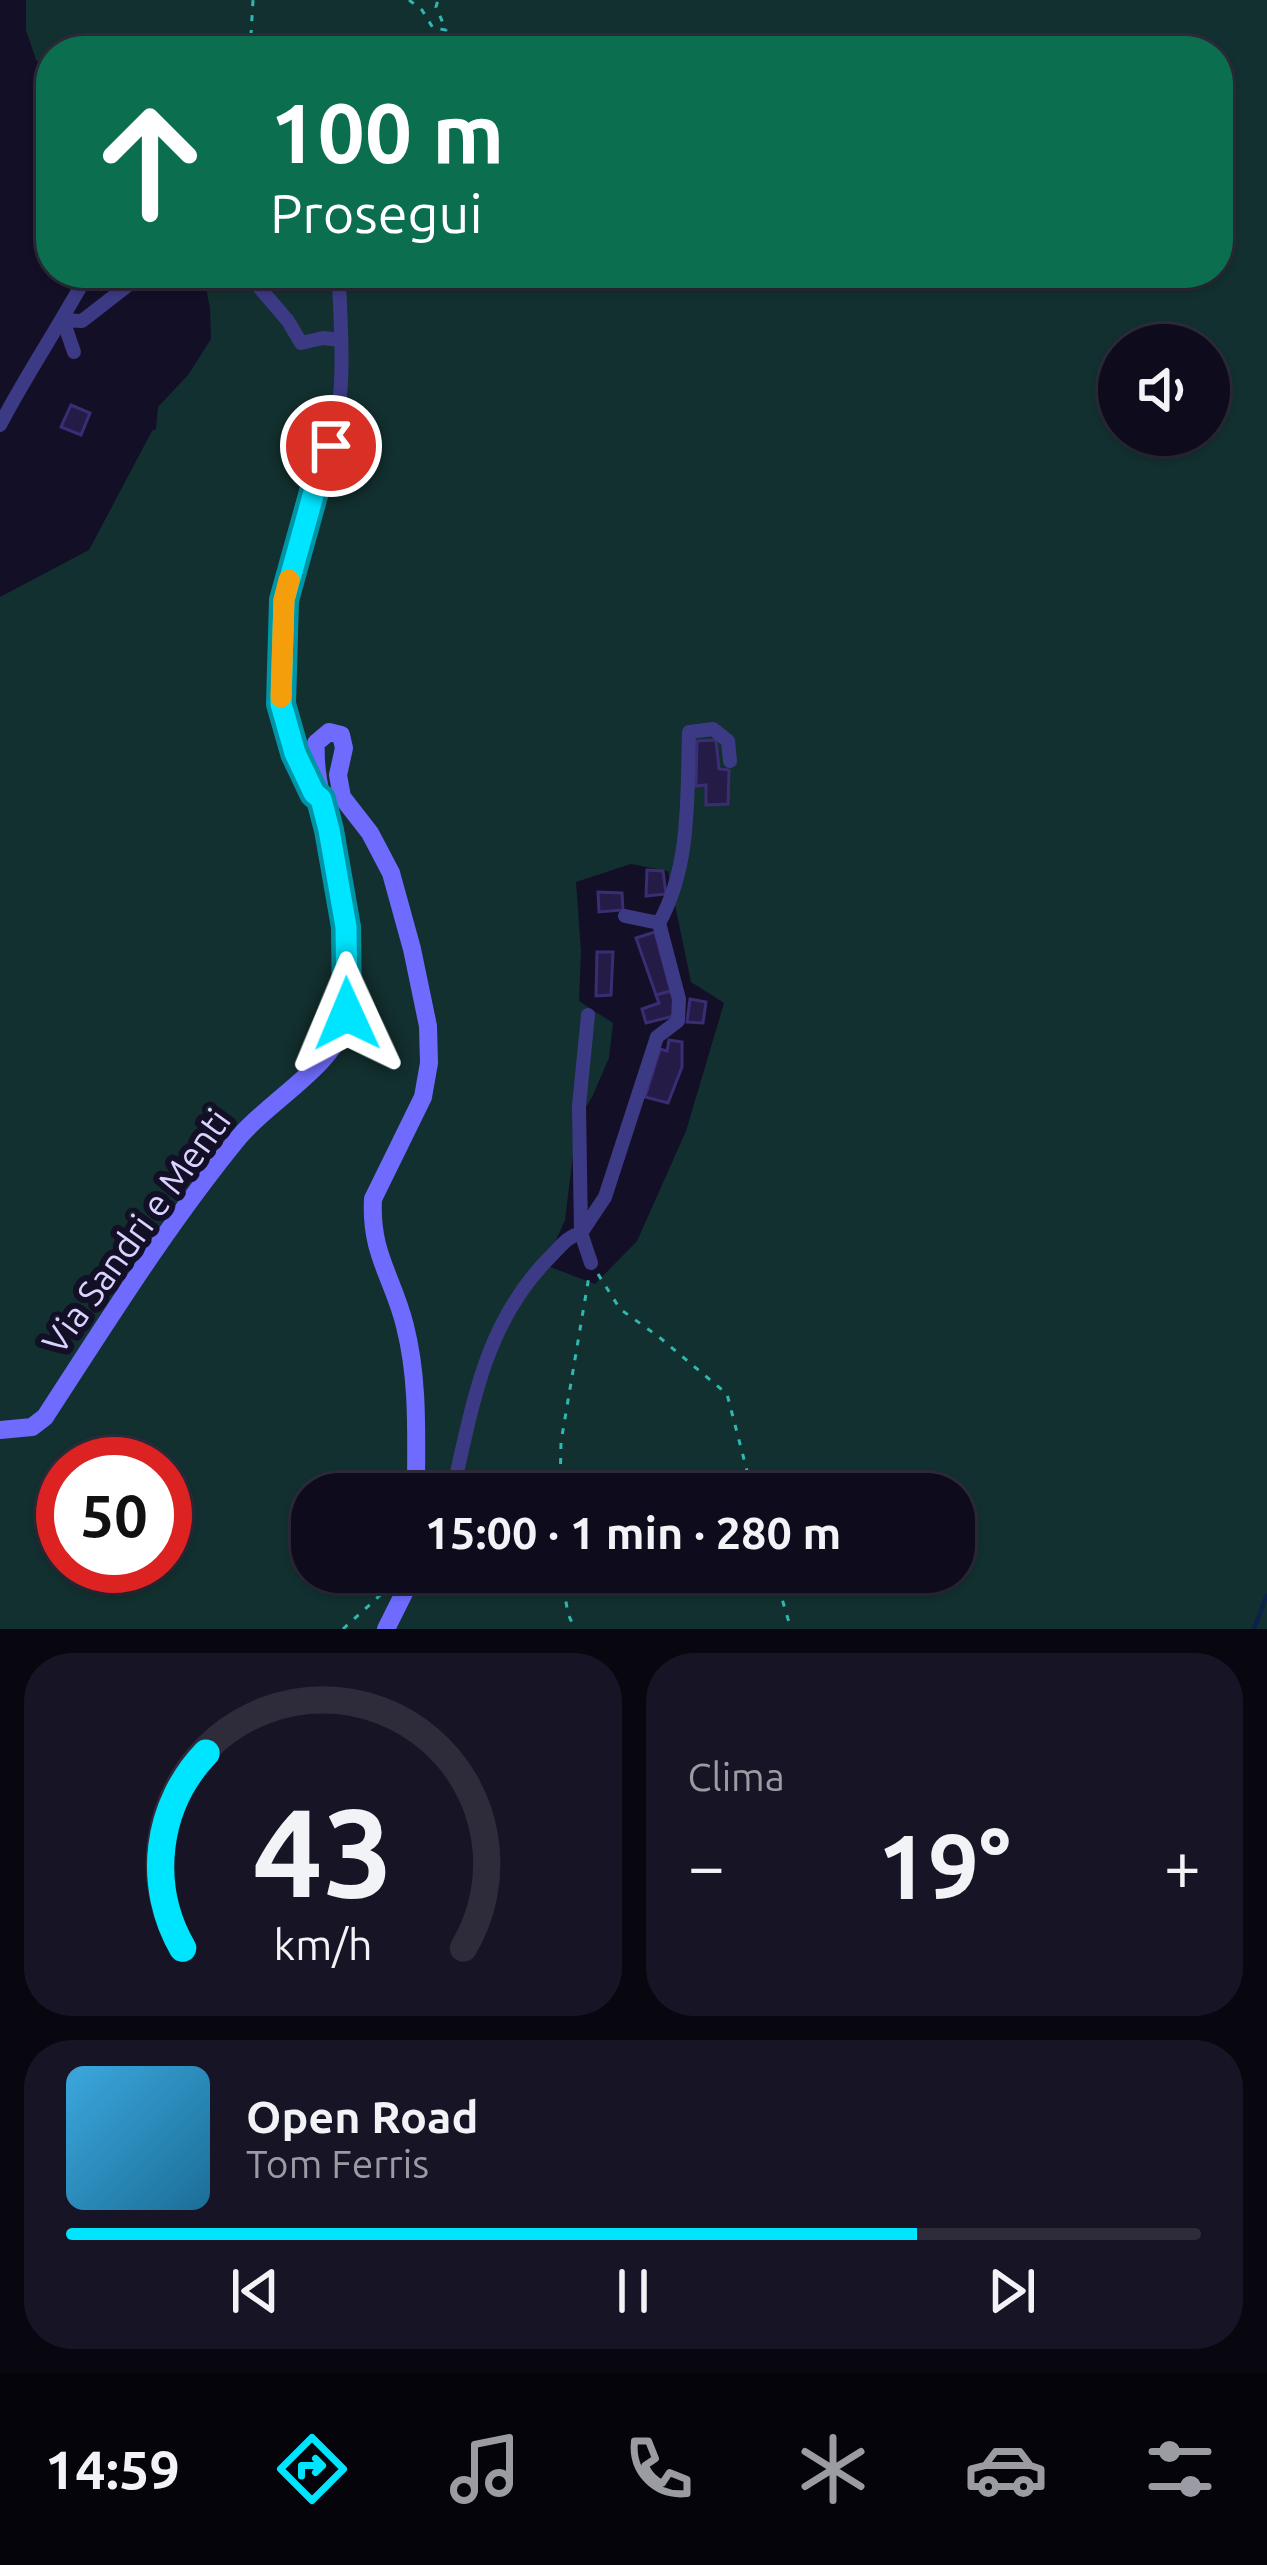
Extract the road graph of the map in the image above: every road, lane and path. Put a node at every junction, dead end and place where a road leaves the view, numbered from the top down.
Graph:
1 (253, 0) edge
2 (409, 0) edge
3 (438, 0) edge
4 (251, 36) edge
5 (80, 288) edge
6 (124, 288) edge
7 (260, 288) edge
8 (339, 288) edge
9 (63, 320) junction
10 (341, 340) junction
11 (74, 352) dead end
12 (0, 425) edge
13 (730, 761) dead end
14 (321, 799) junction
15 (625, 916) dead end
16 (659, 923) junction
17 (588, 1015) dead end
18 (581, 1233) junction
19 (591, 1263) junction
20 (0, 1430) edge
21 (416, 1473) edge
22 (457, 1473) edge
23 (560, 1473) edge
24 (748, 1473) edge
25 (383, 1593) edge
26 (404, 1593) edge
27 (564, 1593) edge
28 (780, 1593) edge
29 (343, 1629) edge
30 (386, 1629) edge
31 (575, 1629) edge
32 (791, 1629) edge

1 - 4 path
2 - 3 path
5 - 9 street
6 - 9 street
7 - 10 street
8 - 10 street
9 - 11 street
9 - 12 street
10 - 14 street
13 - 16 street
14 - 20 main road, Via Sandri e Menti
14 - 21 main road, Via Sandri e Menti
15 - 16 street
16 - 18 street
17 - 18 street
18 - 19 street
18 - 22 street
19 - 23 path
19 - 24 path
25 - 29 path
26 - 30 main road
27 - 31 path
28 - 32 path

